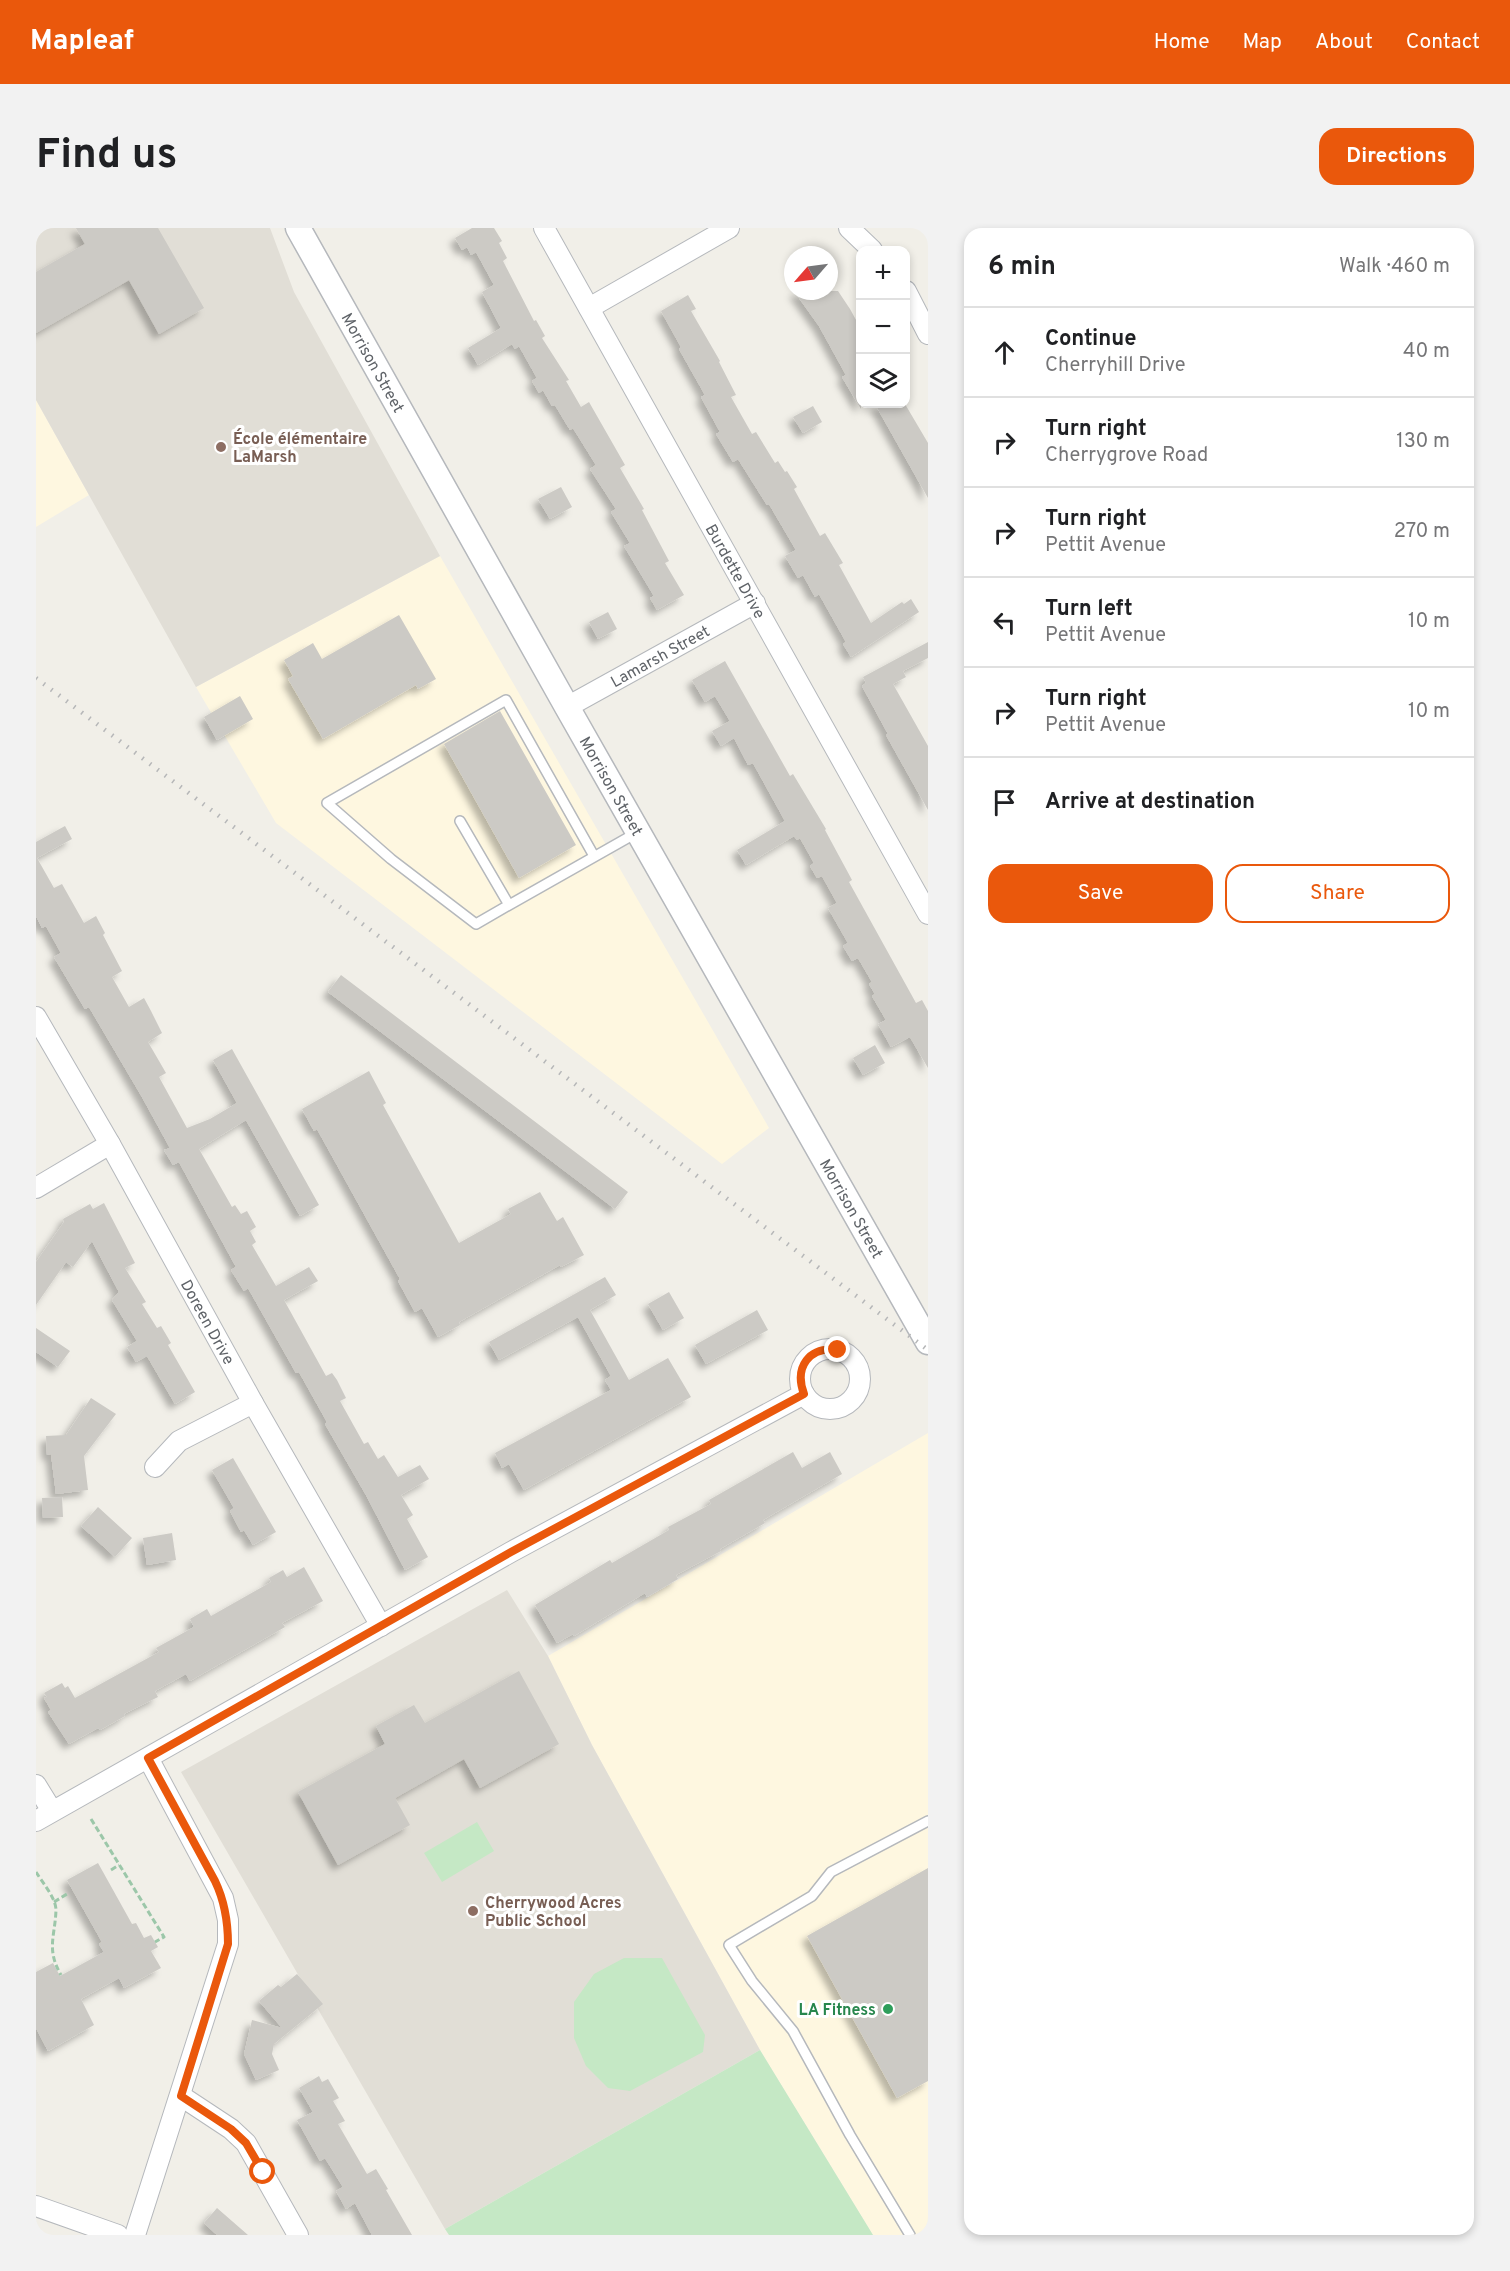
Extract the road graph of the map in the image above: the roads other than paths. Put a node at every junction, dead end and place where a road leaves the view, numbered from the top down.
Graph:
1 (298, 228) edge
2 (544, 228) edge
3 (729, 228) edge
4 (849, 228) edge
5 (868, 246) edge
6 (910, 299) edge
7 (590, 308) junction
8 (928, 334) edge
9 (755, 603) junction
10 (567, 707) junction
11 (460, 820) dead end
12 (638, 831) junction
13 (594, 856) junction
14 (508, 905) junction
15 (928, 914) edge
16 (36, 1017) edge
17 (110, 1144) junction
18 (36, 1188) edge
19 (928, 1342) edge
20 (804, 1394) dead end
21 (253, 1403) junction
22 (155, 1467) dead end
23 (381, 1626) junction
24 (148, 1758) junction
25 (36, 1785) edge
26 (44, 1816) edge
27 (928, 1821) edge
28 (181, 2096) junction
29 (36, 2206) edge
30 (118, 2235) edge
31 (135, 2235) edge
32 (298, 2235) edge
33 (910, 2235) edge

1 - 10 street, Morrison Street
2 - 7 street, Burdette Drive
3 - 7 street
4 - 5 street
6 - 8 street
7 - 9 street, Burdette Drive
9 - 10 street, Lamarsh Street
9 - 15 street, Burdette Drive
10 - 12 street, Morrison Street
11 - 14 lane
12 - 13 lane
12 - 19 street, Morrison Street
13 - 14 lane
13 - 14 lane
16 - 17 street, Doreen Drive
17 - 18 street
17 - 21 street, Doreen Drive
20 - 23 street
21 - 22 street
21 - 23 street, Doreen Drive
23 - 24 street
24 - 26 street
24 - 28 street
25 - 26 street
27 - 33 lane
28 - 31 street
28 - 32 street
29 - 30 street

